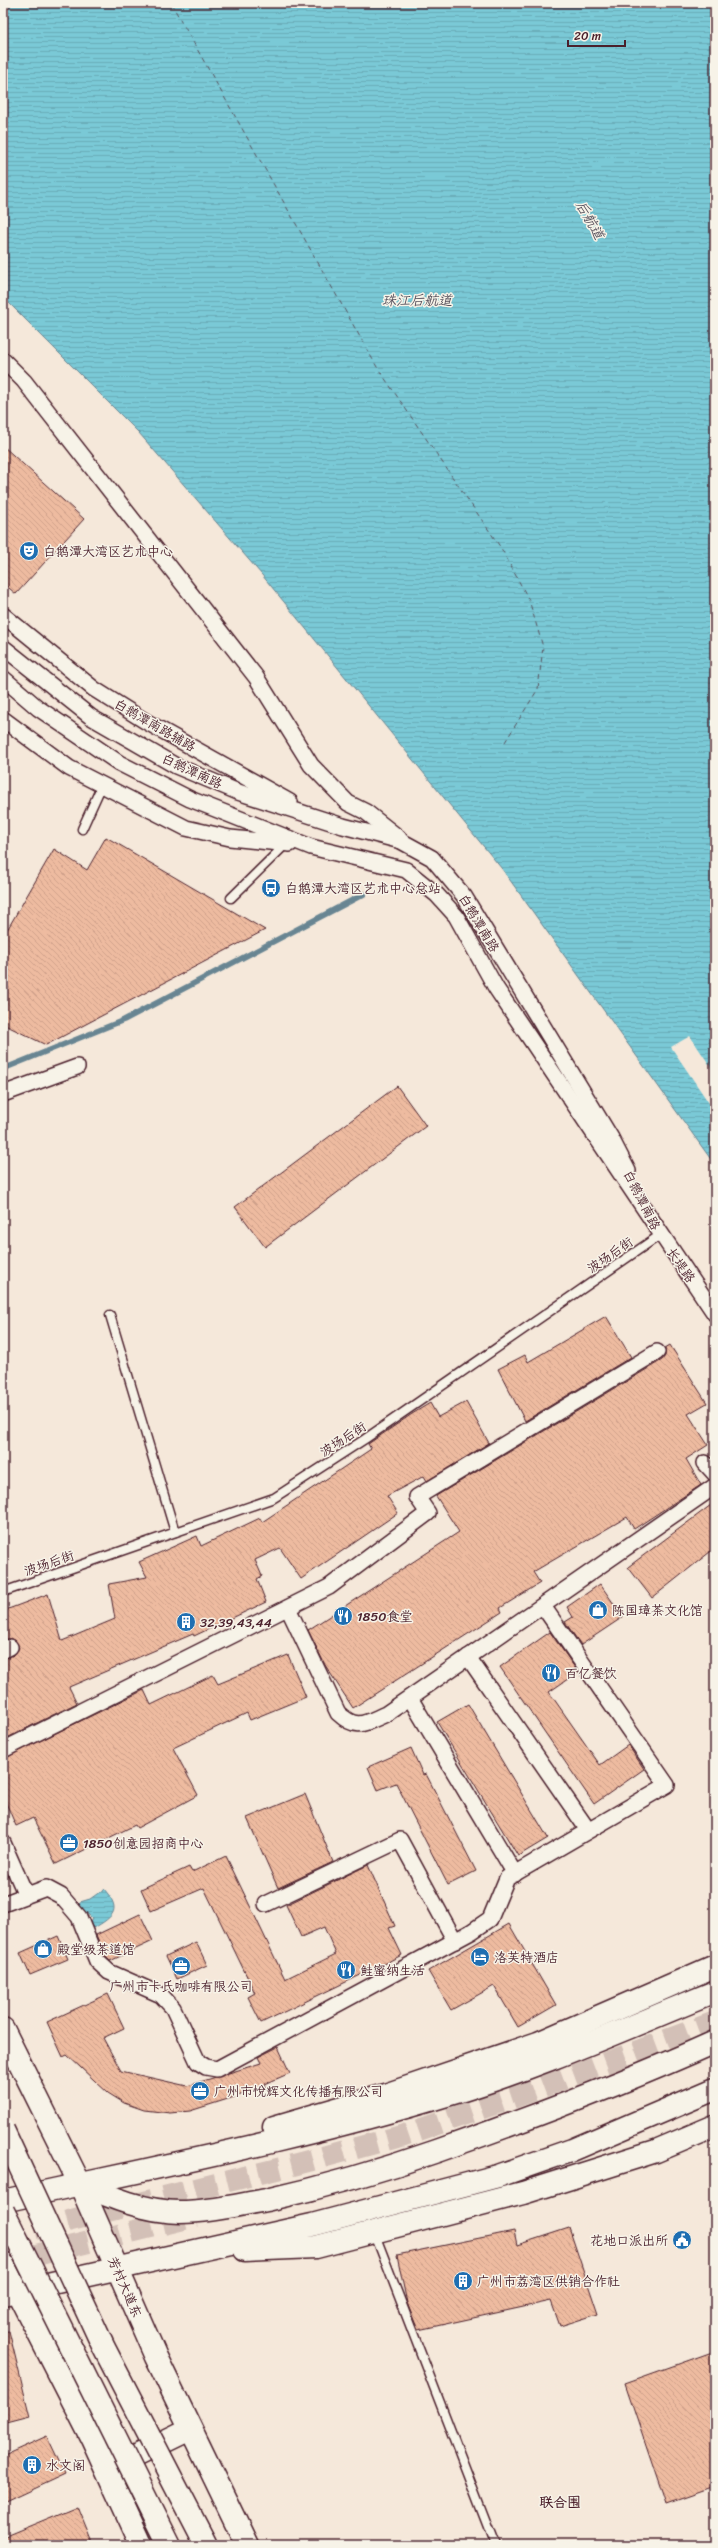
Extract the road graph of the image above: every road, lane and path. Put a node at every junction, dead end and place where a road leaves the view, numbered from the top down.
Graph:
1 (3, 360) edge
2 (3, 615) edge
3 (3, 647) edge
4 (3, 678) edge
5 (3, 719) edge
6 (102, 785) junction
7 (318, 818) junction
8 (82, 829) dead end
9 (286, 844) junction
10 (408, 845) junction
11 (311, 847) junction
12 (231, 898) dead end
13 (77, 1068) dead end
14 (3, 1094) edge
15 (660, 1235) junction
16 (715, 1314) edge
17 (110, 1315) dead end
18 (657, 1352) dead end
19 (715, 1486) edge
20 (175, 1532) junction
21 (3, 1592) edge
22 (543, 1606) junction
23 (288, 1608) junction
24 (468, 1657) junction
25 (410, 1698) junction
26 (3, 1750) edge
27 (588, 1830) junction
28 (3, 1843) edge
29 (515, 1874) junction
30 (26, 1896) junction
31 (3, 1904) edge
32 (266, 1904) dead end
33 (455, 1941) junction
34 (715, 1966) edge
35 (715, 1992) edge
36 (3, 2029) edge
37 (715, 2042) edge
38 (715, 2089) edge
39 (715, 2126) edge
40 (3, 2130) edge
41 (80, 2184) junction
42 (3, 2201) edge
43 (3, 2211) edge
44 (374, 2232) junction
45 (196, 2251) junction
46 (3, 2264) edge
47 (117, 2270) junction
48 (10, 2292) edge
49 (190, 2429) junction
50 (106, 2470) junction
51 (141, 2545) edge
52 (169, 2545) edge
53 (206, 2545) edge
54 (247, 2545) edge
55 (495, 2545) edge

1 - 10 street
2 - 7 street, 白鹅潭南路辅路
3 - 7 street, 白鹅潭南路
4 - 11 street, 白鹅潭南路
5 - 6 street
6 - 8 lane
6 - 9 street
7 - 10 street, 白鹅潭南路
9 - 11 street
9 - 12 lane
10 - 15 street, 白鹅潭南路
11 - 15 street, 白鹅潭南路
13 - 14 street
15 - 16 street, 长堤路
15 - 20 lane, 波场后街
17 - 20 lane
18 - 23 street
19 - 22 street
20 - 21 lane, 波场后街
22 - 24 street
22 - 27 street
23 - 25 street
23 - 26 street
24 - 25 street
24 - 27 street
25 - 29 street
27 - 29 street
28 - 30 street
29 - 33 street
30 - 31 street
30 - 33 street
32 - 33 street
34 - 41 main road
35 - 41 main road
36 - 41 main road, 芳村大道东
37 - 41 main road
38 - 45 main road
39 - 44 main road
40 - 53 main road, bridge
41 - 42 main road
41 - 47 main road, 芳村大道东
43 - 52 main road, bridge
44 - 45 main road
44 - 55 lane
45 - 47 main road
46 - 48 main road
47 - 48 main road
47 - 49 main road, 芳村大道东
48 - 50 main road
49 - 50 main road
49 - 54 main road, 芳村大道东
50 - 51 main road

